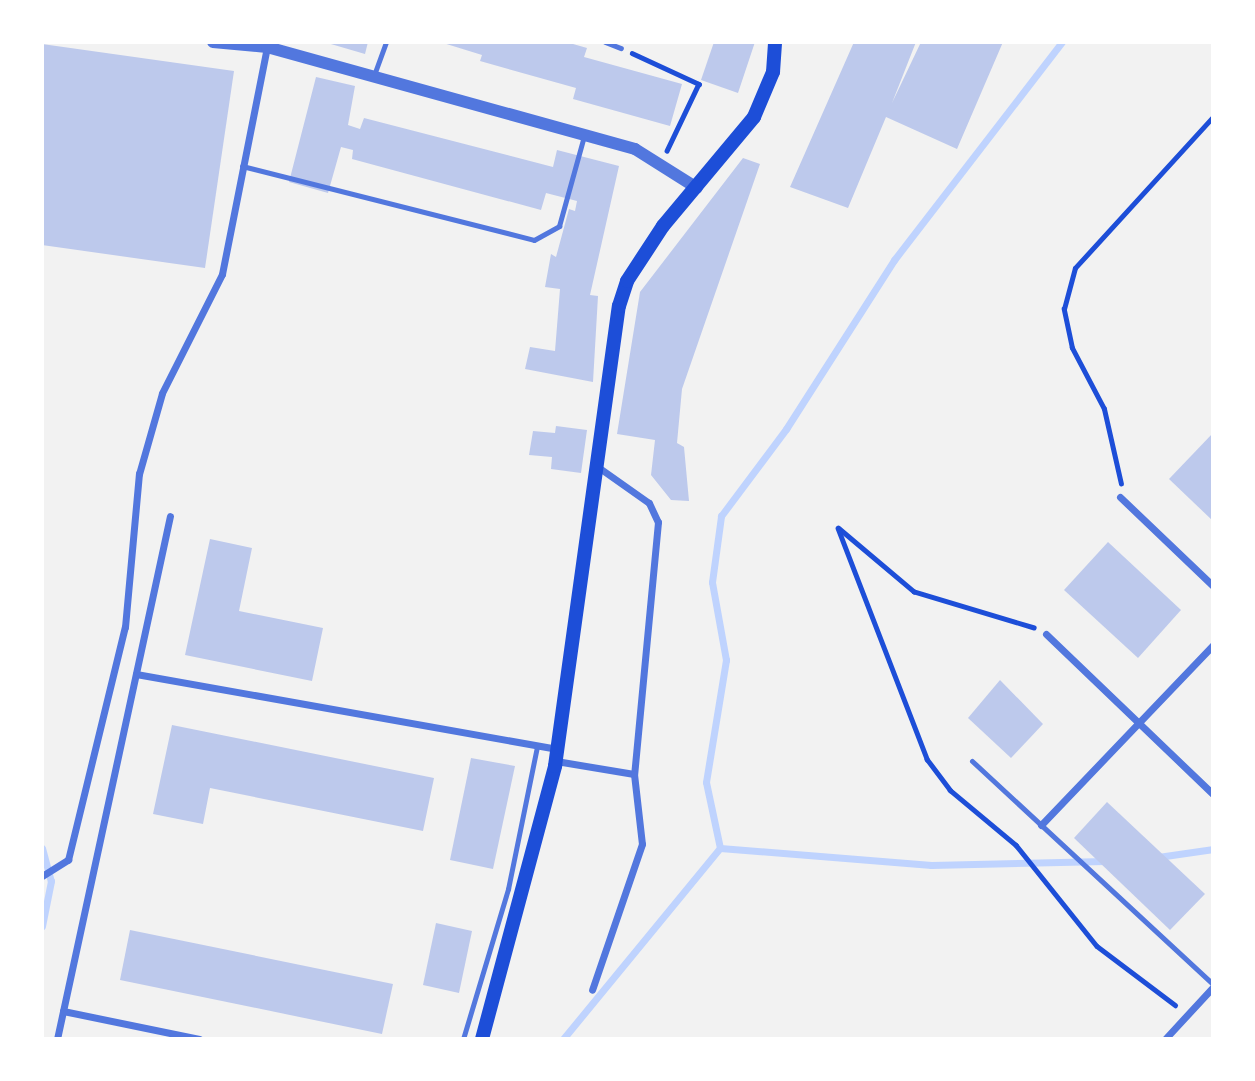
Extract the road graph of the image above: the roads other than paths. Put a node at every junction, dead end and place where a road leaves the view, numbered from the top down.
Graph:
1 (213, 42) edge
2 (386, 42) edge
3 (605, 42) edge
4 (775, 42) edge
5 (267, 45) edge
6 (621, 48) road end
7 (374, 75) junction
8 (584, 135) junction
9 (242, 166) junction
10 (696, 188) junction
11 (598, 467) junction
12 (1120, 497) road end
13 (170, 516) dead end
14 (1213, 586) edge
15 (1046, 634) road end
16 (1213, 645) edge
17 (136, 674) junction
18 (1138, 724) junction
19 (537, 747) junction
20 (556, 755) junction
21 (972, 761) dead end
22 (634, 774) junction
23 (1213, 794) edge
24 (1041, 825) junction
25 (42, 876) edge
26 (1213, 986) edge
27 (592, 990) dead end
28 (63, 1011) junction
29 (57, 1039) edge
30 (199, 1039) edge
31 (463, 1039) edge
32 (482, 1039) edge
33 (1165, 1039) edge

1 - 5 street
2 - 7 lane
3 - 6 lane
4 - 10 main road
5 - 7 street
5 - 9 street
7 - 8 street
8 - 9 lane
8 - 10 street
9 - 25 street
10 - 11 main road
11 - 20 main road
11 - 22 street
12 - 14 street
13 - 17 street
15 - 18 street
16 - 18 street
17 - 19 street
17 - 28 street
18 - 23 street
18 - 24 street
19 - 20 street
19 - 31 lane
20 - 22 street
20 - 32 main road
21 - 24 lane
22 - 27 street
24 - 26 lane
26 - 33 street
28 - 29 street
28 - 30 street

